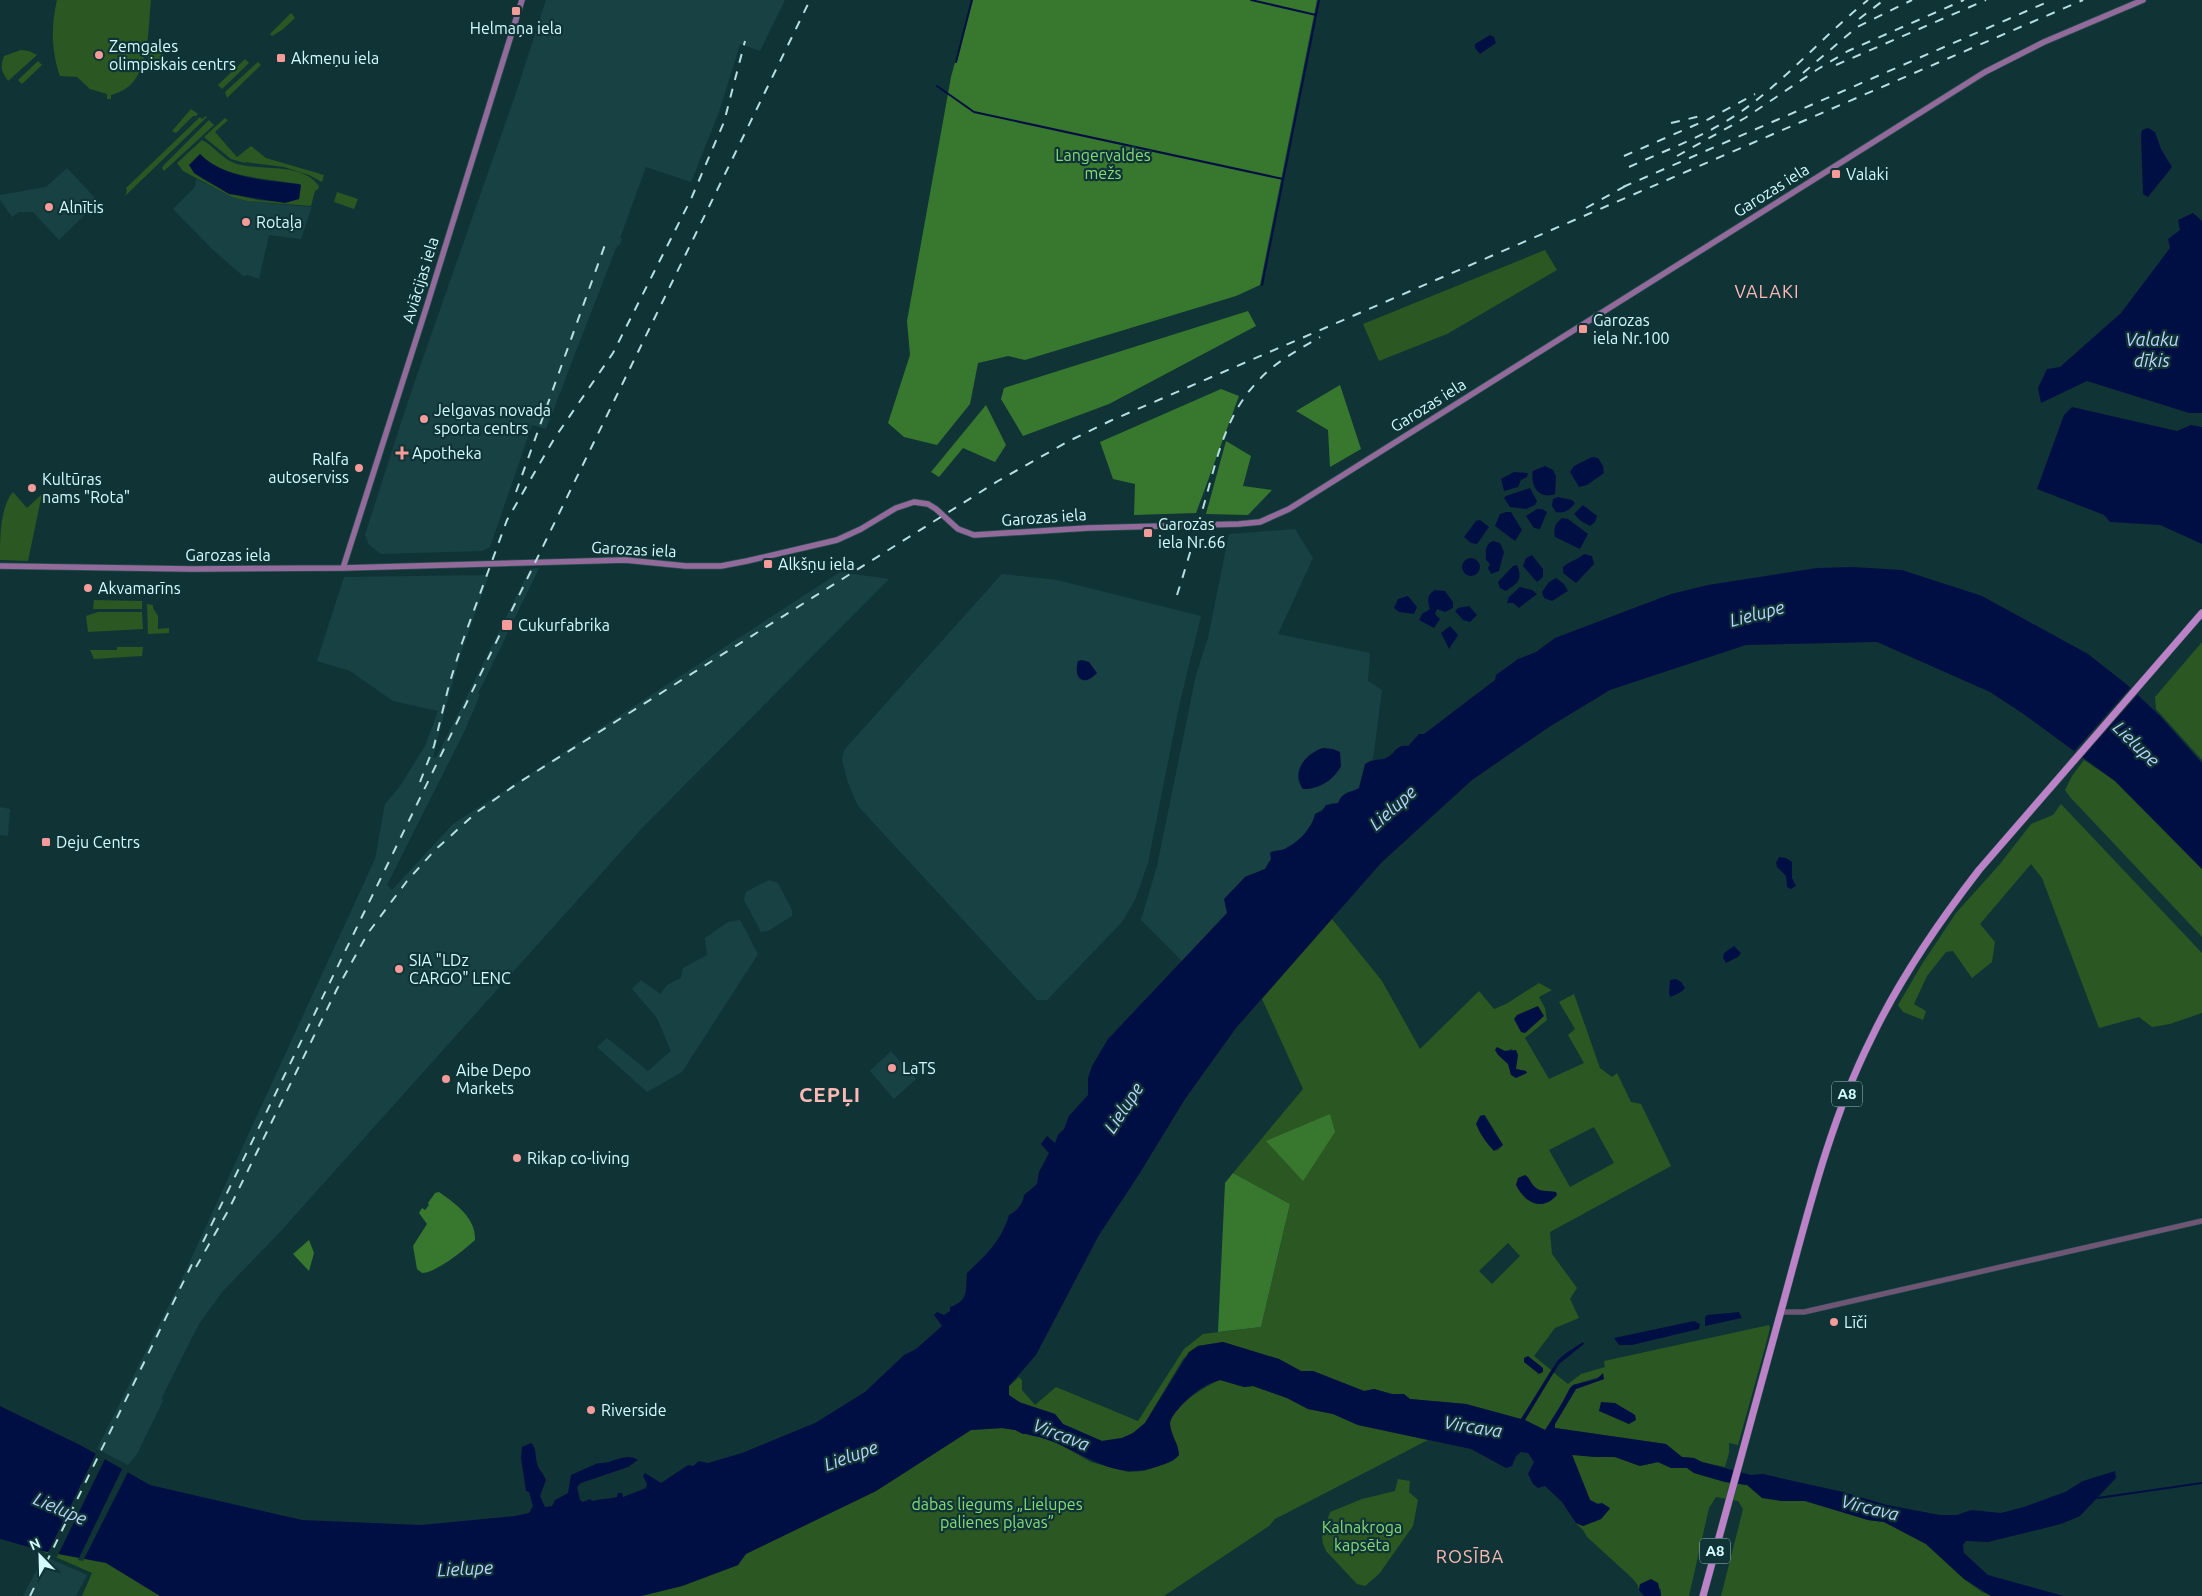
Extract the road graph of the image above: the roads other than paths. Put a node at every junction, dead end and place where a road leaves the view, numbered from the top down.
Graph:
1 (522, 0) edge
2 (2143, 0) edge
3 (0, 566) edge
4 (343, 568) junction
5 (2202, 613) edge
6 (2202, 1221) edge
7 (1781, 1312) junction
8 (1703, 1596) edge

1 - 4 main road, Aviācijas iela
2 - 4 main road, Garozas iela
3 - 4 main road, Garozas iela
5 - 7 highway, A8
6 - 7 street
7 - 8 highway, A8

